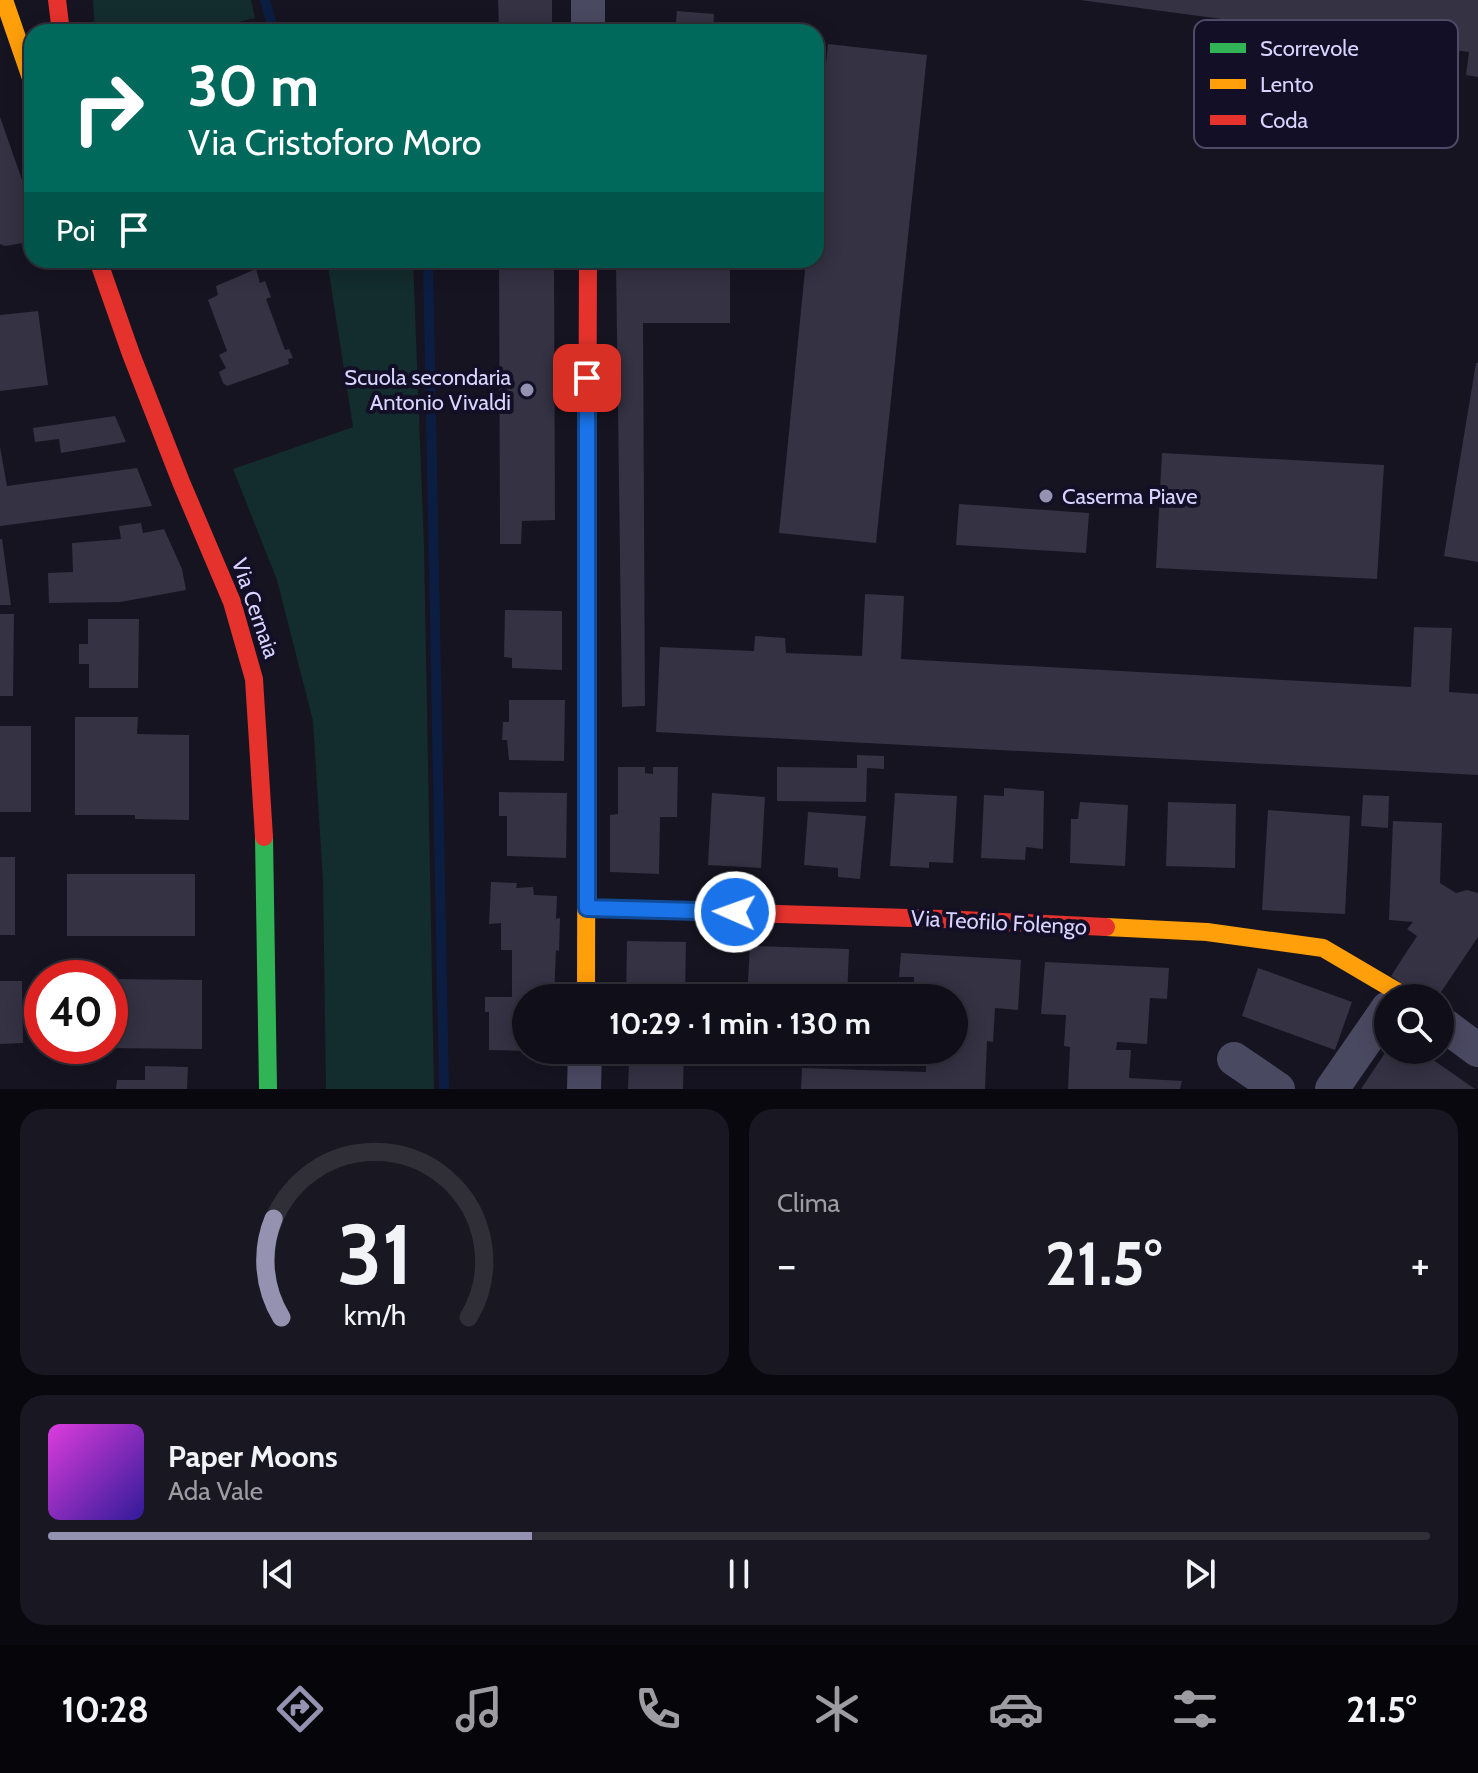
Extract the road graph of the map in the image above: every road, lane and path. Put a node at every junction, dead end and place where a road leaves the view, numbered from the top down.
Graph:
1 (4, 0) edge
2 (57, 0) edge
3 (588, 0) edge
4 (60, 24) edge
5 (588, 24) edge
6 (24, 58) edge
7 (101, 268) edge
8 (588, 268) edge
9 (587, 908) junction
10 (586, 984) edge
11 (1375, 984) edge
12 (1374, 1031) edge
13 (1454, 1032) edge
14 (1478, 1050) edge
15 (1234, 1059) dead end
16 (585, 1064) edge
17 (268, 1089) edge
18 (584, 1089) edge
19 (1278, 1089) edge
20 (1332, 1089) edge

1 - 6 street
2 - 4 street
3 - 5 street
7 - 17 street, Via Cernaia
8 - 9 street
9 - 10 street
9 - 11 street, Via Teofilo Folengo
12 - 20 street, Via Teofilo Folengo
13 - 14 street
15 - 19 street
16 - 18 street

